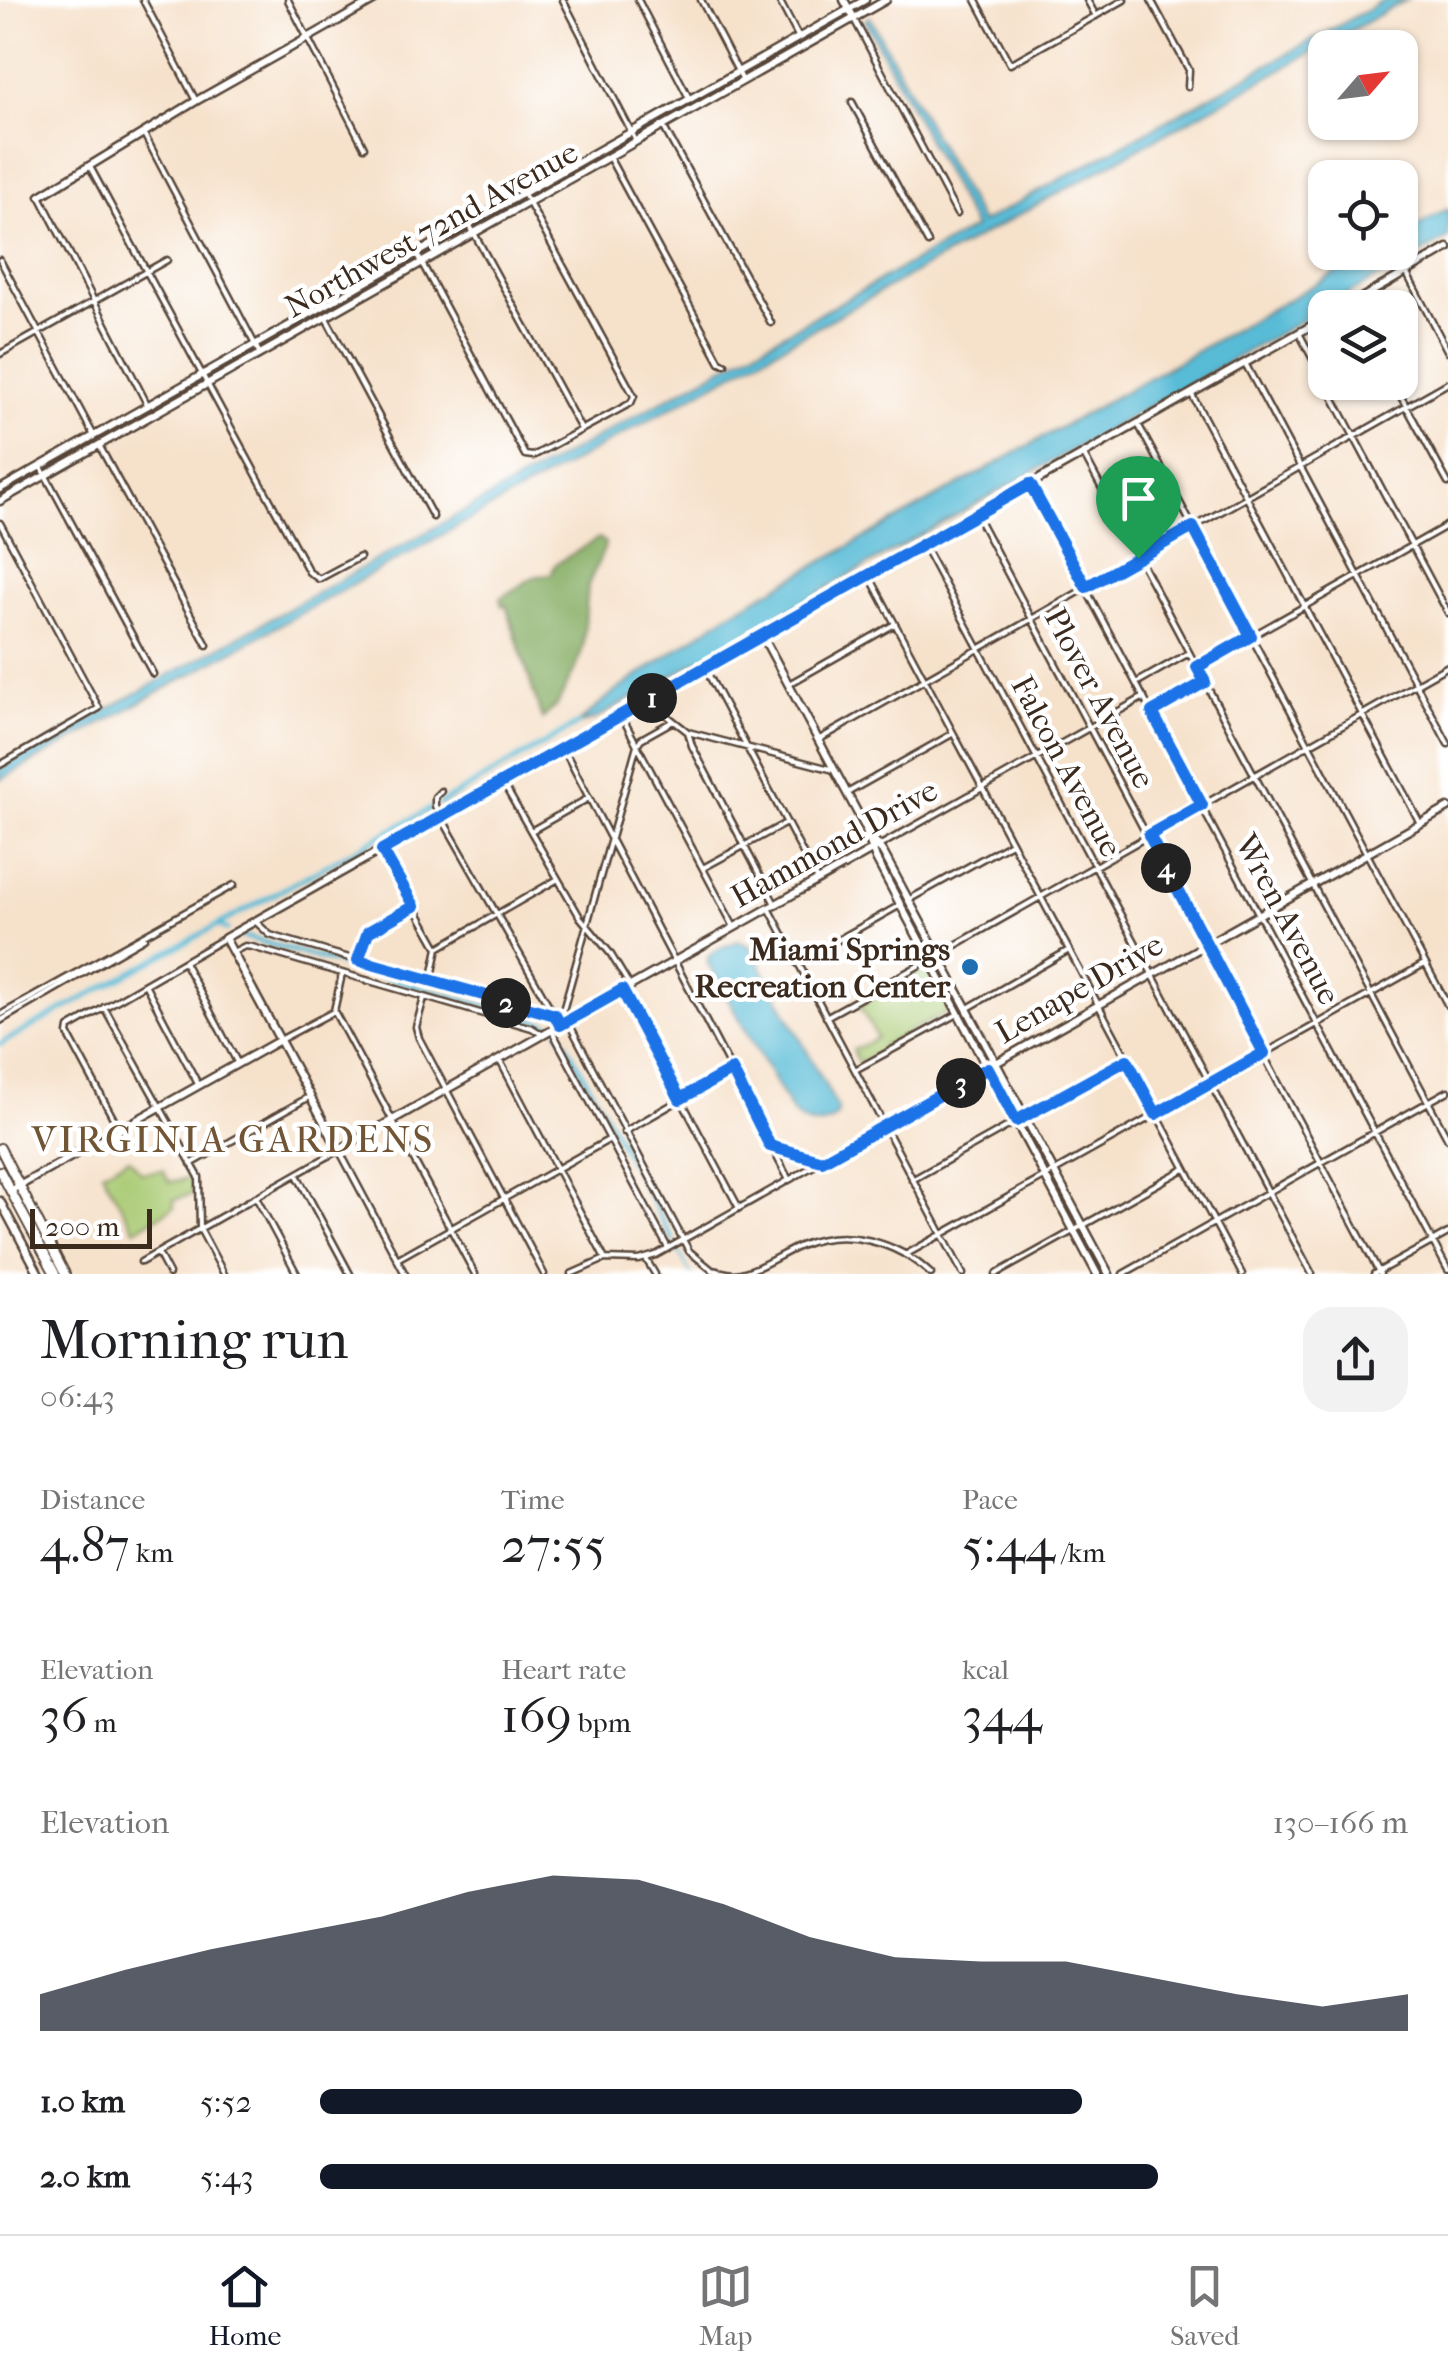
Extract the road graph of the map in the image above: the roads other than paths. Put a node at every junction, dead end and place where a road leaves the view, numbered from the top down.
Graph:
1 (143, 0) edge
2 (288, 0) edge
3 (376, 0) edge
4 (563, 0) edge
5 (638, 0) edge
6 (701, 0) edge
7 (779, 0) edge
8 (844, 0) edge
9 (865, 0) edge
10 (886, 0) edge
11 (976, 0) edge
12 (1087, 0) edge
13 (1124, 0) edge
14 (1150, 0) edge
15 (849, 9) junction
16 (1096, 16) junction
17 (854, 18) junction
18 (308, 38) junction
19 (799, 38) junction
20 (739, 72) junction
21 (743, 80) junction
22 (1188, 86) dead end
23 (690, 99) junction
24 (196, 100) junction
25 (852, 102) dead end
26 (663, 126) junction
27 (632, 132) junction
28 (144, 134) junction
29 (636, 141) junction
30 (364, 146) dead end
31 (609, 156) junction
32 (89, 164) junction
33 (524, 193) junction
34 (40, 196) joint
35 (529, 202) junction
36 (957, 214) dead end
37 (470, 224) junction
38 (474, 232) junction
39 (928, 243) dead end
40 (1448, 248) edge
41 (416, 254) junction
42 (0, 260) edge
43 (167, 260) dead end
44 (421, 263) junction
45 (147, 272) junction
46 (1406, 272) junction
47 (1376, 290) edge
48 (350, 292) junction
49 (92, 301) junction
50 (348, 304) junction
51 (326, 317) junction
52 (771, 323) dead end
53 (1308, 327) edge
54 (1299, 332) junction
55 (38, 333) junction
56 (255, 346) junction
57 (1308, 349) edge
58 (1448, 352) edge
59 (0, 354) edge
60 (260, 354) junction
61 (1245, 363) junction
62 (725, 364) dead end
63 (202, 375) junction
64 (1448, 383) edge
65 (206, 384) junction
66 (1191, 392) junction
67 (1335, 400) edge
68 (1403, 400) edge
69 (148, 405) junction
70 (1406, 407) junction
71 (160, 410) junction
72 (1138, 423) junction
73 (581, 429) junction
74 (94, 436) junction
75 (1354, 436) junction
76 (98, 444) junction
77 (1084, 454) junction
78 (40, 466) junction
79 (1300, 467) junction
80 (45, 475) junction
81 (1448, 483) edge
82 (1030, 484) junction
83 (0, 489) edge
84 (1246, 498) junction
85 (0, 501) edge
86 (976, 514) junction
87 (432, 516) dead end
88 (0, 523) edge
89 (1448, 525) edge
90 (1193, 527) junction
91 (923, 544) junction
92 (1412, 545) junction
93 (360, 556) dead end
94 (1138, 558) junction
95 (869, 574) junction
96 (1357, 575) junction
97 (1086, 587) junction
98 (1305, 606) junction
99 (1448, 613) edge
100 (1032, 618) junction
101 (895, 624) junction
102 (762, 636) junction
103 (1251, 636) junction
104 (207, 645) dead end
105 (978, 648) junction
106 (1189, 652) junction
107 (1448, 666) edge
108 (1197, 667) junction
109 (704, 668) junction
110 (152, 674) dead end
111 (925, 678) junction
112 (1136, 682) junction
113 (1205, 682) junction
114 (789, 684) junction
115 (1416, 685) junction
116 (655, 696) junction
117 (1144, 697) junction
118 (1152, 712) junction
119 (1362, 714) junction
120 (621, 715) junction
121 (672, 721) junction
122 (1090, 727) junction
123 (688, 732) junction
124 (954, 733) junction
125 (818, 740) junction
126 (1308, 744) junction
127 (1448, 744) edge
128 (637, 745) junction
129 (562, 748) junction
130 (747, 749) junction
131 (1036, 757) junction
132 (0, 765) edge
133 (834, 770) junction
134 (1255, 775) junction
135 (503, 782) junction
136 (984, 787) junction
137 (441, 791) dead end
138 (847, 793) junction
139 (589, 798) junction
140 (1202, 805) junction
141 (1448, 808) edge
142 (441, 818) junction
143 (788, 822) junction
144 (1420, 823) junction
145 (530, 831) junction
146 (1149, 835) junction
147 (612, 840) junction
148 (1012, 842) junction
149 (744, 846) junction
150 (875, 848) junction
151 (382, 850) junction
152 (1367, 854) junction
153 (1094, 866) junction
154 (703, 868) junction
155 (558, 879) junction
156 (818, 880) junction
157 (1313, 884) junction
158 (234, 886) dead end
159 (1041, 895) junction
160 (905, 902) junction
161 (414, 906) junction
162 (772, 906) junction
163 (496, 914) junction
164 (1260, 914) junction
165 (256, 921) junction
166 (587, 926) junction
167 (734, 927) junction
168 (225, 938) junction
169 (1206, 944) junction
170 (438, 948) junction
171 (1070, 950) junction
172 (232, 952) junction
173 (934, 957) junction
174 (358, 960) junction
175 (675, 961) junction
176 (184, 962) junction
177 (797, 963) junction
178 (1425, 963) junction
179 (342, 974) junction
180 (1152, 975) junction
181 (431, 982) junction
182 (145, 984) junction
183 (626, 988) junction
184 (1371, 993) junction
185 (424, 998) junction
186 (549, 1005) junction
187 (1098, 1005) junction
188 (104, 1006) junction
189 (1448, 1006) edge
190 (967, 1009) junction
191 (334, 1011) junction
192 (563, 1011) junction
193 (958, 1013) junction
194 (542, 1014) junction
195 (555, 1015) junction
196 (826, 1017) junction
197 (0, 1018) edge
198 (1317, 1023) junction
199 (563, 1024) junction
200 (552, 1030) junction
201 (542, 1035) junction
202 (280, 1040) junction
203 (1264, 1053) junction
204 (499, 1060) junction
205 (1127, 1060) junction
206 (238, 1062) junction
207 (992, 1066) junction
208 (732, 1070) junction
209 (854, 1070) junction
210 (1210, 1083) junction
211 (198, 1084) junction
212 (446, 1090) junction
213 (1448, 1091) edge
214 (310, 1096) junction
215 (680, 1099) junction
216 (1428, 1102) junction
217 (160, 1106) junction
218 (1156, 1114) junction
219 (1024, 1117) junction
220 (392, 1120) junction
221 (1016, 1121) junction
222 (884, 1126) junction
223 (120, 1129) junction
224 (1376, 1130) junction
225 (624, 1132) junction
226 (610, 1139) junction
227 (1448, 1139) edge
228 (770, 1146) junction
229 (0, 1148) edge
230 (339, 1150) junction
231 (822, 1161) junction
232 (1322, 1162) junction
233 (191, 1164) junction
234 (1185, 1168) junction
235 (557, 1169) junction
236 (0, 1171) edge
237 (1054, 1171) junction
238 (297, 1175) junction
239 (1045, 1176) junction
240 (790, 1180) junction
241 (912, 1180) junction
242 (14, 1189) junction
243 (1268, 1193) junction
244 (256, 1197) junction
245 (504, 1199) junction
246 (0, 1201) edge
247 (739, 1208) junction
248 (1215, 1223) junction
249 (1083, 1226) junction
250 (200, 1228) junction
251 (450, 1229) junction
252 (1074, 1231) junction
253 (1448, 1233) edge
254 (942, 1234) junction
255 (682, 1240) junction
256 (1433, 1242) junction
257 (668, 1248) junction
258 (158, 1253) junction
259 (905, 1255) junction
260 (397, 1259) junction
261 (606, 1259) junction
262 (646, 1260) junction
263 (141, 1262) dead end
264 (1448, 1270) edge
265 (1378, 1273) edge
266 (39, 1274) edge
267 (54, 1274) edge
268 (65, 1274) edge
269 (169, 1274) edge
270 (224, 1274) edge
271 (297, 1274) edge
272 (350, 1274) edge
273 (405, 1274) edge
274 (475, 1274) edge
275 (544, 1274) edge
276 (572, 1274) edge
277 (654, 1274) edge
278 (733, 1274) edge
279 (931, 1274) edge
280 (963, 1274) edge
281 (996, 1274) edge
282 (1097, 1274) edge
283 (1108, 1274) edge
284 (1123, 1274) edge
285 (1242, 1274) edge
286 (1312, 1274) edge

1 - 24 street
2 - 18 street
3 - 18 street
4 - 27 street
5 - 23 street
6 - 20 street
7 - 19 street
8 - 15 street
9 - 15 street, Northwest 72nd Avenue
10 - 17 street, Northwest 72nd Avenue
11 - 16 street
12 - 16 street
13 - 16 street
14 - 22 street
15 - 17 street
15 - 19 street, Northwest 72nd Avenue
17 - 21 street, Northwest 72nd Avenue
17 - 36 street
18 - 24 street
18 - 30 street
19 - 20 street, Northwest 72nd Avenue
20 - 21 street
20 - 23 street, Northwest 72nd Avenue
21 - 26 street, Northwest 72nd Avenue
23 - 27 street, Northwest 72nd Avenue
24 - 28 street
25 - 39 street
26 - 29 street, Northwest 72nd Avenue
26 - 52 street
27 - 29 street
27 - 33 street, Northwest 72nd Avenue
28 - 32 street
28 - 56 street
29 - 31 street, Northwest 72nd Avenue
31 - 35 street, Northwest 72nd Avenue
31 - 62 street
32 - 34 street
32 - 45 street
33 - 35 street
33 - 37 street, Northwest 72nd Avenue
34 - 49 street
35 - 38 street, Northwest 72nd Avenue
35 - 73 street
37 - 38 street
37 - 41 street, Northwest 72nd Avenue
38 - 44 street, Northwest 72nd Avenue
38 - 73 street
40 - 46 street
41 - 44 street
41 - 48 street, Northwest 72nd Avenue
42 - 55 street
43 - 45 street
44 - 50 street, Northwest 72nd Avenue
44 - 73 street
45 - 49 street
45 - 63 street
46 - 47 street
46 - 58 street
48 - 50 street
48 - 56 street, Northwest 72nd Avenue
49 - 55 street
49 - 69 street
50 - 51 street, Northwest 72nd Avenue
51 - 60 street, Northwest 72nd Avenue
51 - 87 street
53 - 54 street
54 - 57 street
54 - 61 street
55 - 59 street
55 - 74 street
56 - 60 street
56 - 63 street, Northwest 72nd Avenue
60 - 65 street, Northwest 72nd Avenue
61 - 66 street
61 - 79 street
63 - 65 street
63 - 69 street, Northwest 72nd Avenue
64 - 70 street
65 - 71 street, Northwest 72nd Avenue
65 - 93 street
66 - 72 street
66 - 84 street
67 - 75 street
68 - 70 street
69 - 71 street
69 - 74 street, Northwest 72nd Avenue
70 - 75 street
70 - 81 street
71 - 76 street, Northwest 72nd Avenue
72 - 77 street
72 - 90 street
74 - 76 street
74 - 78 street, Northwest 72nd Avenue
75 - 79 street
75 - 92 street
76 - 80 street, Northwest 72nd Avenue
76 - 104 street
77 - 82 street
77 - 94 street
78 - 80 street
78 - 83 street, Northwest 72nd Avenue
79 - 84 street
79 - 96 street
80 - 85 street, Northwest 72nd Avenue
80 - 110 street
82 - 86 street
82 - 97 street, Wren Avenue
84 - 90 street
84 - 98 street
86 - 91 street
86 - 100 street, Plover Avenue
88 - 132 street
89 - 92 street
90 - 94 street
90 - 103 street
91 - 95 street
91 - 105 street, Falcon Avenue
92 - 96 street
92 - 99 street
94 - 97 street
94 - 106 street
95 - 101 street
95 - 102 street
96 - 98 street
96 - 115 street
97 - 100 street
97 - 112 street, Wren Avenue
98 - 103 street
98 - 119 street
100 - 105 street
100 - 122 street, Plover Avenue
101 - 111 street
101 - 114 street
102 - 109 street
102 - 114 street
103 - 108 street
103 - 126 street
105 - 111 street
105 - 131 street, Falcon Avenue
106 - 108 street
106 - 112 street
107 - 115 street
108 - 113 street
109 - 116 street
109 - 130 street
111 - 124 street
111 - 125 street
112 - 117 street, Wren Avenue
113 - 118 street
113 - 134 street
114 - 125 street
115 - 119 street
115 - 127 street
116 - 120 street
116 - 121 street
117 - 118 street, Wren Avenue
117 - 122 street, Hammond Drive
118 - 140 street, Wren Avenue
119 - 126 street
119 - 144 street
120 - 128 street
120 - 129 street
121 - 123 street
121 - 128 street
122 - 131 street, Hammond Drive
122 - 146 street, Plover Avenue
123 - 130 street
123 - 149 street
124 - 136 street
124 - 138 street
125 - 133 street
126 - 134 street
126 - 152 street
128 - 147 street
128 - 154 street
129 - 135 street
129 - 139 street
130 - 133 street
130 - 143 street
131 - 136 street, Hammond Drive
131 - 153 street, Falcon Avenue
133 - 138 street
134 - 140 street
134 - 157 street
135 - 142 street
135 - 145 street
136 - 148 street
136 - 150 street, Hammond Drive
137 - 142 street
138 - 150 street
139 - 145 street
139 - 147 street
140 - 146 street
140 - 164 street, Wren Avenue
141 - 144 street, Lenape Drive
142 - 151 street
142 - 163 street
143 - 149 street
143 - 156 street
144 - 152 street, Lenape Drive
145 - 155 street
146 - 153 street
146 - 169 street, Plover Avenue
147 - 166 street
147 - 175 street
148 - 159 street
148 - 160 street
149 - 154 street
149 - 162 street
150 - 156 street, Hammond Drive
150 - 160 street
151 - 161 street
151 - 165 street
152 - 157 street, Lenape Drive
152 - 178 street
153 - 159 street
153 - 180 street, Falcon Avenue
154 - 167 street
155 - 163 street
155 - 166 street
156 - 162 street, Hammond Drive
157 - 164 street, Lenape Drive
157 - 184 street
158 - 197 street
159 - 171 street
159 - 173 street
160 - 173 street
160 - 177 street
161 - 170 street
161 - 174 street
162 - 167 street, Hammond Drive
162 - 177 street
163 - 170 street
163 - 186 street
164 - 169 street, Lenape Drive
164 - 198 street, Wren Avenue
165 - 168 street
165 - 174 street
166 - 183 street
166 - 192 street
167 - 175 street, Hammond Drive
168 - 172 street
168 - 176 street
169 - 180 street, Lenape Drive
169 - 203 street, Plover Avenue
170 - 181 street
171 - 187 street
171 - 190 street
172 - 179 street
172 - 202 street
173 - 190 street
173 - 193 street
173 - 196 street
174 - 181 street
175 - 183 street, Hammond Drive
175 - 208 street
176 - 182 street
176 - 206 street
177 - 196 street
178 - 184 street
178 - 189 street
179 - 185 street
179 - 191 street
180 - 187 street, Lenape Drive
180 - 210 street, Falcon Avenue
181 - 194 street
182 - 188 street
182 - 211 street
183 - 199 street, Hammond Drive
183 - 215 street
184 - 198 street
184 - 216 street
185 - 201 street
185 - 212 street
186 - 194 street
186 - 195 street
187 - 205 street
187 - 207 street, Lenape Drive
188 - 217 street
188 - 223 street
190 - 193 street
190 - 207 street
191 - 202 street
191 - 220 street
192 - 195 street
192 - 199 street
193 - 207 street
193 - 209 street
194 - 195 street
195 - 199 street
196 - 209 street
198 - 203 street
198 - 224 street, Wren Avenue
199 - 200 street, Hammond Drive
199 - 225 street
200 - 201 street, Hammond Drive
200 - 226 street
201 - 204 street, Hammond Drive
202 - 206 street
202 - 214 street
203 - 210 street
203 - 232 street, Plover Avenue
204 - 212 street, Hammond Drive
204 - 235 street
205 - 218 street
205 - 219 street
206 - 211 street
207 - 219 street
207 - 221 street
207 - 222 street, Lenape Drive
208 - 215 street
208 - 228 street
209 - 222 street
210 - 218 street
210 - 243 street, Falcon Avenue
211 - 217 street
212 - 220 street, Hammond Drive
212 - 245 street
213 - 216 street
214 - 230 street
214 - 233 street
215 - 225 street
215 - 247 street
216 - 224 street
216 - 227 street
217 - 223 street
217 - 233 street
218 - 234 street
218 - 237 street
219 - 221 street
219 - 237 street
220 - 230 street, Hammond Drive
220 - 251 street
221 - 239 street
221 - 241 street
222 - 231 street, Lenape Drive
222 - 241 street
223 - 242 street
224 - 232 street
224 - 256 street, Wren Avenue
225 - 255 street
226 - 235 street
226 - 257 street
228 - 231 street
228 - 240 street
229 - 242 main road
230 - 238 street
230 - 260 street
231 - 240 street, Lenape Drive
232 - 243 street
232 - 265 street, Plover Avenue
233 - 250 street
234 - 248 street
234 - 249 street
235 - 245 street
235 - 261 street
236 - 242 main road
237 - 239 street
237 - 249 street
238 - 244 street
238 - 272 street
239 - 252 street
239 - 254 street
240 - 247 street, Lenape Drive
241 - 254 street
242 - 267 main road
242 - 268 main road
243 - 248 street
243 - 286 street, Falcon Avenue
244 - 250 street
244 - 271 street
245 - 251 street
245 - 275 street
246 - 266 street
247 - 255 street, Lenape Drive
248 - 284 street
248 - 285 street
249 - 252 street
249 - 283 street
250 - 258 street
250 - 270 street
251 - 260 street
251 - 274 street
252 - 281 street
252 - 282 street
253 - 256 street
254 - 259 street
254 - 280 street
255 - 257 street, Lenape Drive
255 - 278 street
256 - 264 street, Wren Avenue
256 - 265 street
257 - 262 street, Lenape Drive
258 - 263 street
258 - 269 street
259 - 278 street
259 - 279 street
260 - 273 street
261 - 262 street
261 - 276 street
262 - 277 street

